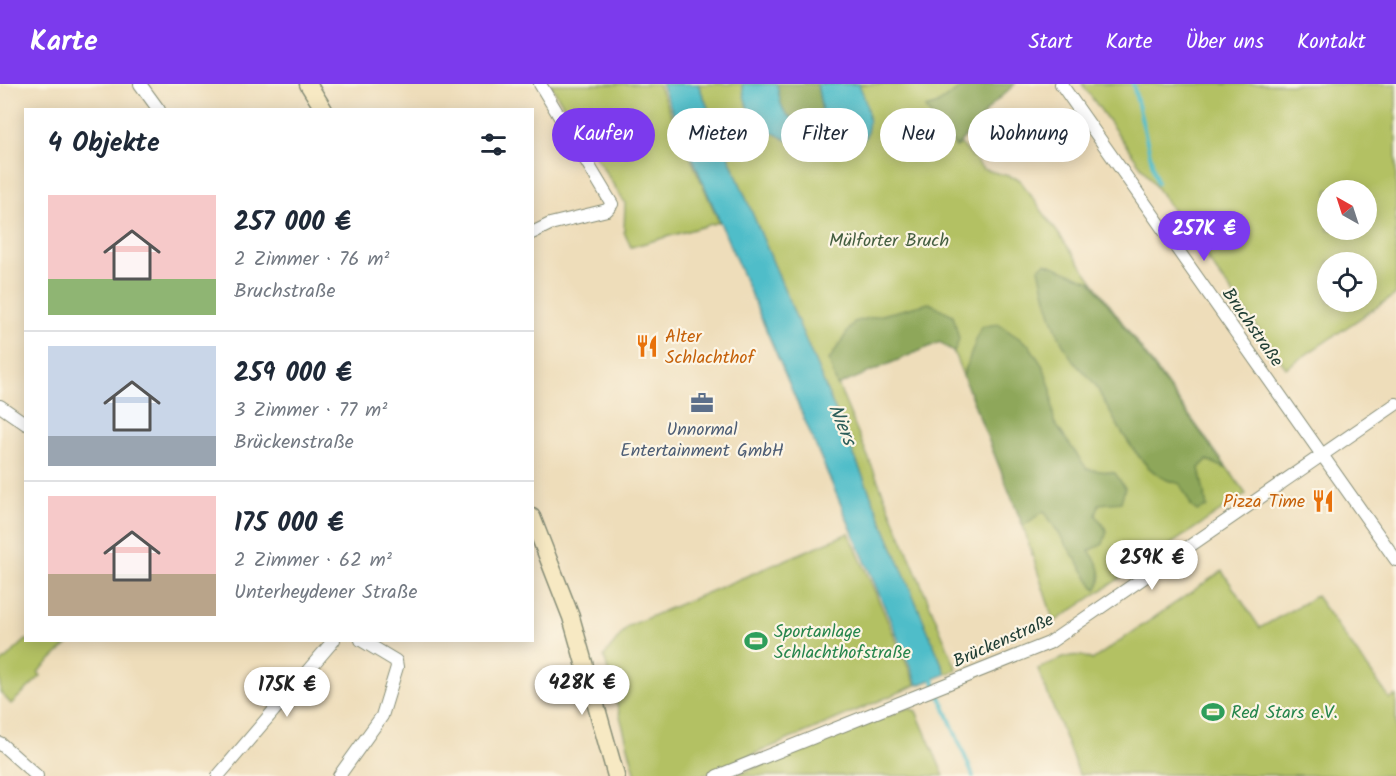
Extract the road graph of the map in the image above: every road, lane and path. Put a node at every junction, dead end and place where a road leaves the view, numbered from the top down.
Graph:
1 (140, 84) edge
2 (308, 84) edge
3 (540, 84) edge
4 (1060, 84) edge
5 (158, 108) edge
6 (323, 108) edge
7 (534, 232) edge
8 (1396, 404) edge
9 (0, 406) edge
10 (24, 422) edge
11 (1322, 457) junction
12 (534, 522) edge
13 (1396, 560) edge
14 (332, 642) edge
15 (364, 642) edge
16 (0, 743) edge
17 (37, 776) edge
18 (218, 776) edge
19 (339, 776) edge
20 (616, 776) edge
21 (717, 776) edge

1 - 5 street
2 - 6 main road
3 - 7 street
4 - 11 street, Bruchstraße
8 - 11 street, Brückenstraße
9 - 10 street
11 - 13 street, Bruchstraße
11 - 21 street, Brückenstraße
12 - 20 main road
14 - 18 street
15 - 19 street
16 - 17 street

